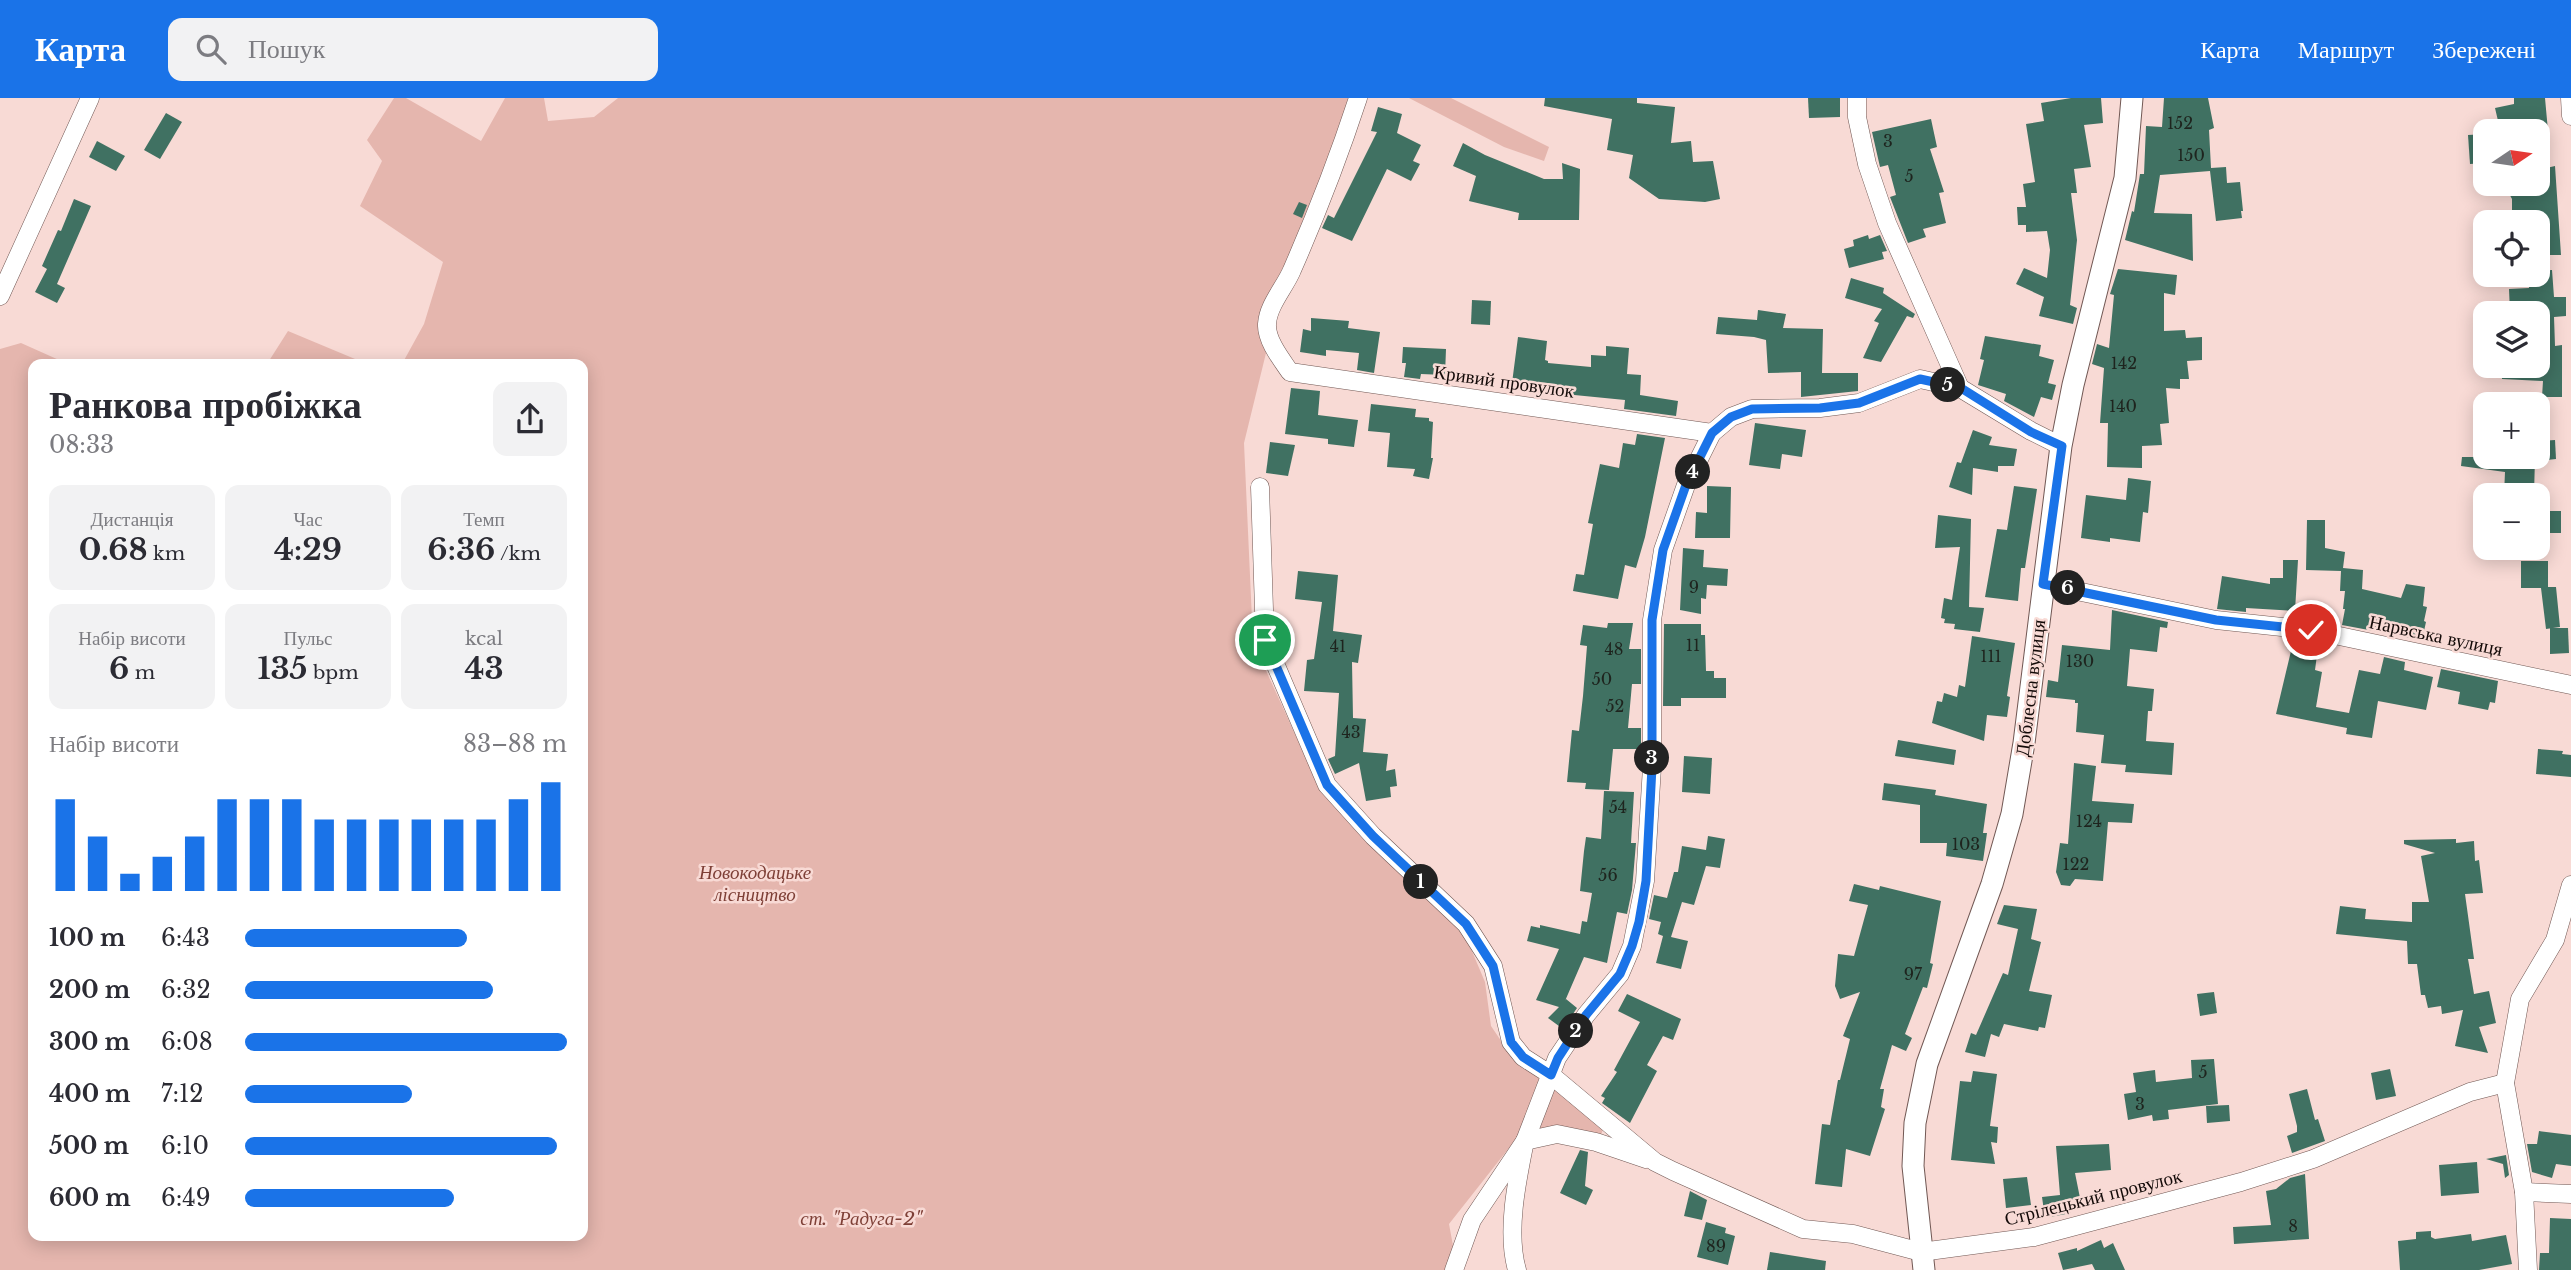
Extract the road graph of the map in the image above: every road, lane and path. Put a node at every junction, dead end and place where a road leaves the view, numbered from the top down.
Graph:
1 (90, 98) edge
2 (1358, 98) edge
3 (1857, 98) edge
4 (2132, 98) edge
5 (2570, 98) edge
6 (2571, 116) edge
7 (0, 296) edge
8 (1961, 388) junction
9 (1712, 433) junction
10 (2062, 446) junction
11 (1260, 486) dead end
12 (2043, 584) junction
13 (2571, 685) edge
14 (2571, 885) edge
15 (1551, 1075) junction
16 (2505, 1083) junction
17 (1525, 1142) junction
18 (1655, 1162) junction
19 (2524, 1192) junction
20 (2571, 1194) edge
21 (1922, 1261) edge
22 (1454, 1270) edge
23 (1517, 1270) edge
24 (2528, 1270) edge

1 - 7 street
2 - 9 street, Кривий провулок
3 - 8 street
4 - 10 street, Доблесна вулиця
5 - 6 street
8 - 9 street
8 - 10 street
9 - 15 street
10 - 12 street, Доблесна вулиця
11 - 15 street, Стрілецький провулок
12 - 13 street, Нарвська вулиця
12 - 21 street, Доблесна вулиця
14 - 16 street
15 - 17 street
15 - 18 street, Стрілецький провулок
16 - 19 street
16 - 21 street, Стрілецький провулок
17 - 18 street
17 - 22 street
17 - 23 street
18 - 21 street, Стрілецький провулок
19 - 20 street
19 - 24 street

